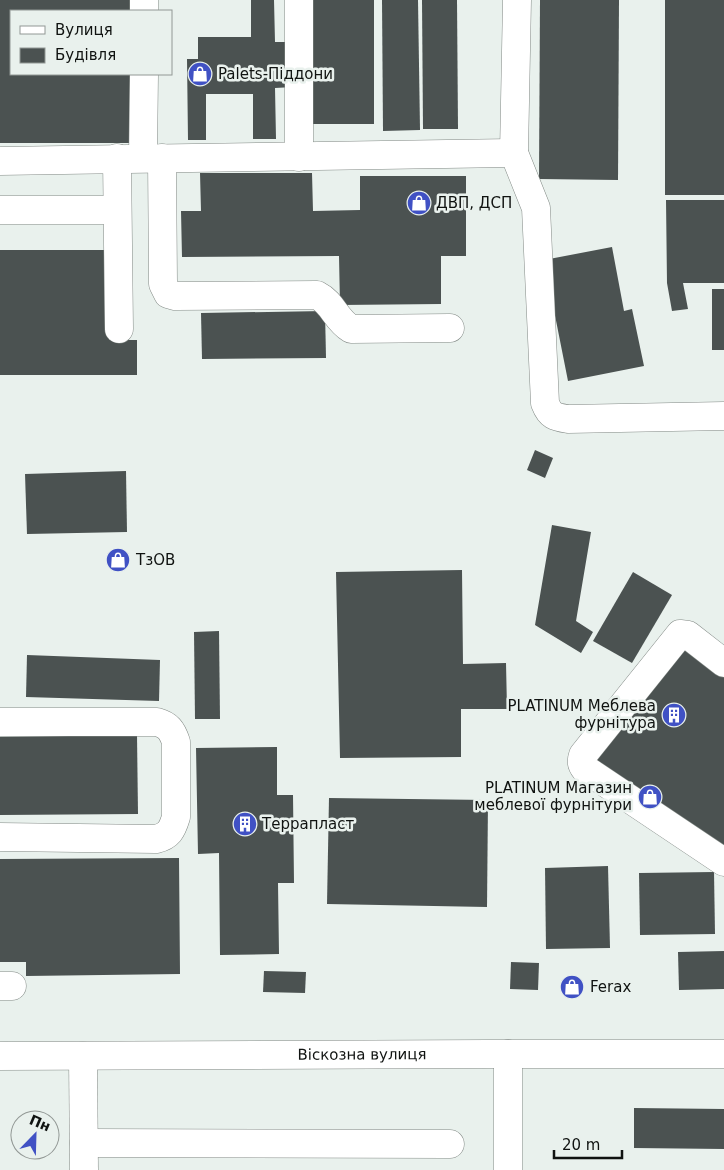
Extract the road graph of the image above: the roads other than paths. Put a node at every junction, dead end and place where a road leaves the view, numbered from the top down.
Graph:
1 (299, 0) edge
2 (517, 0) edge
3 (144, 75) edge
4 (514, 153) junction
5 (299, 156) junction
6 (141, 158) junction
7 (0, 160) edge
8 (0, 210) edge
9 (118, 210) junction
10 (450, 328) dead end
11 (119, 329) dead end
12 (724, 416) edge
13 (724, 663) edge
14 (0, 722) edge
15 (0, 837) edge
16 (724, 862) edge
17 (508, 1054) junction
18 (724, 1054) edge
19 (0, 1056) edge
20 (83, 1056) junction
21 (84, 1143) junction
22 (450, 1144) dead end
23 (84, 1170) edge
24 (508, 1170) edge

1 - 5 street
2 - 4 street
3 - 6 street
4 - 5 street
4 - 12 street
5 - 6 street
6 - 7 street
6 - 9 street
6 - 10 street
8 - 9 street
9 - 11 street
13 - 16 street
14 - 15 street
17 - 18 street, Віскозна вулиця
17 - 20 street, Віскозна вулиця
17 - 24 street
19 - 20 street, Віскозна вулиця
20 - 21 street
21 - 22 street
21 - 23 street

